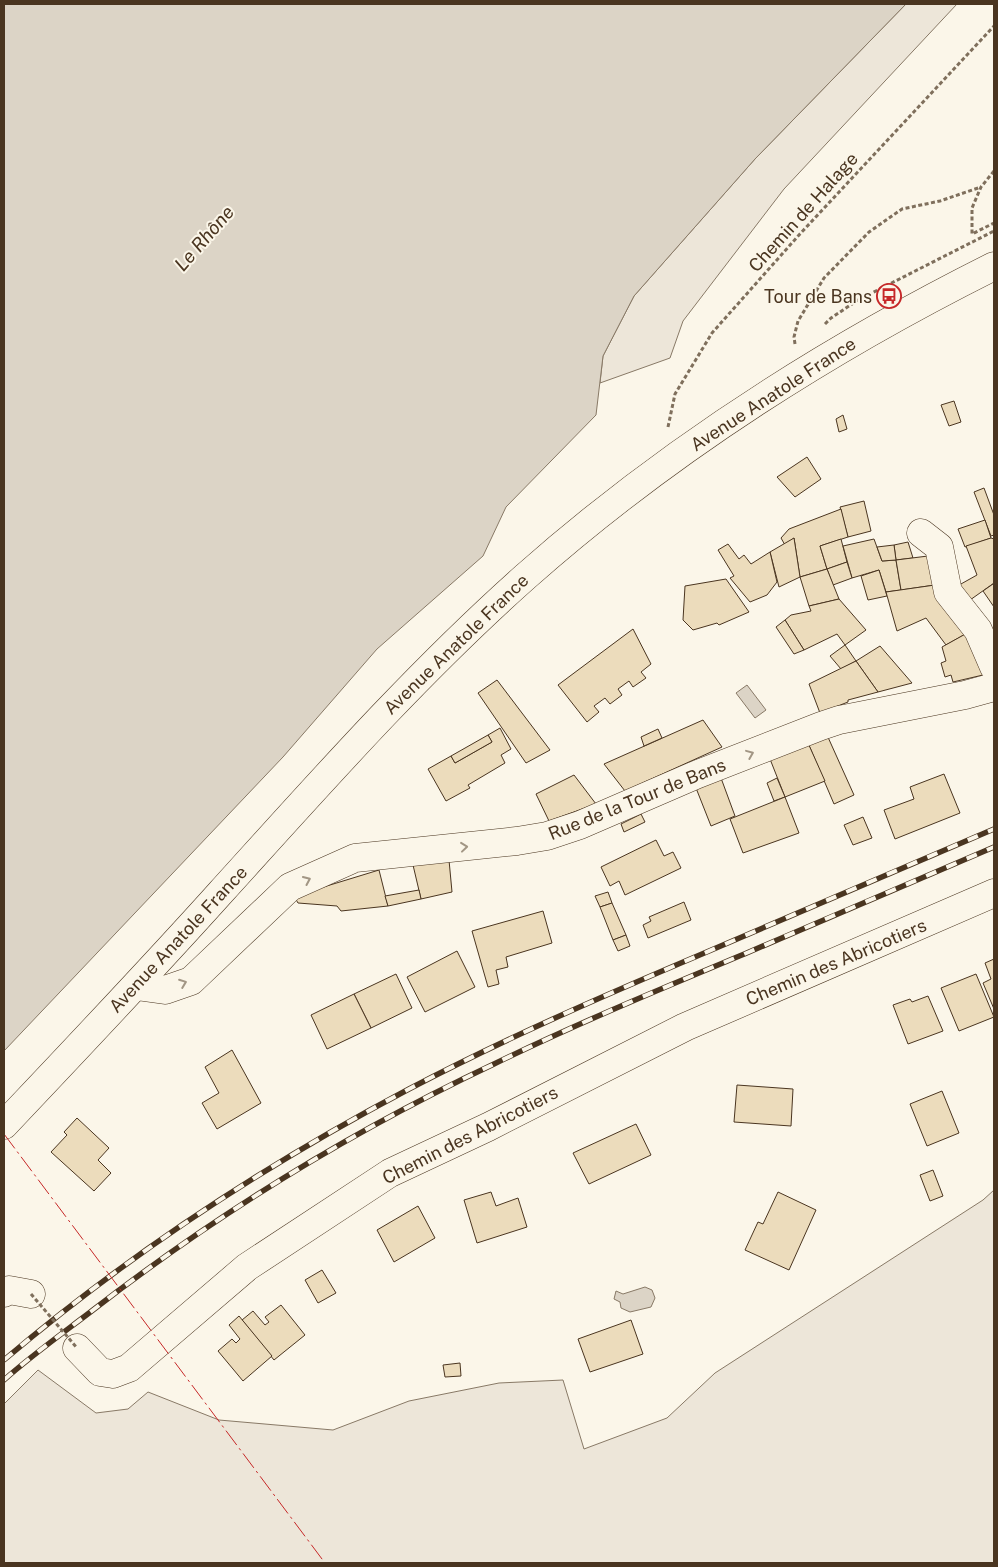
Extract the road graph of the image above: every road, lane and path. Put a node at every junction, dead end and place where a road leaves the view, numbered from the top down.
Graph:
1 (994, 26) edge
2 (994, 171) edge
3 (982, 188) junction
4 (994, 223) edge
5 (994, 266) edge
6 (795, 350) dead end
7 (668, 431) dead end
8 (921, 534) dead end
9 (994, 668) edge
10 (994, 688) edge
11 (994, 893) edge
12 (136, 986) junction
13 (4, 1125) edge
14 (4, 1293) edge
15 (31, 1294) joint
16 (77, 1348) joint

1 - 7 path, Chemin de Halage
2 - 3 path
3 - 4 path
3 - 6 path
5 - 12 street, Avenue Anatole France
8 - 9 street
12 -> 10 street, Rue de la Tour de Bans
11 - 16 street, Chemin des Abricotiers
12 - 13 street, Avenue Anatole France
14 - 15 street
15 - 16 path, bridge

